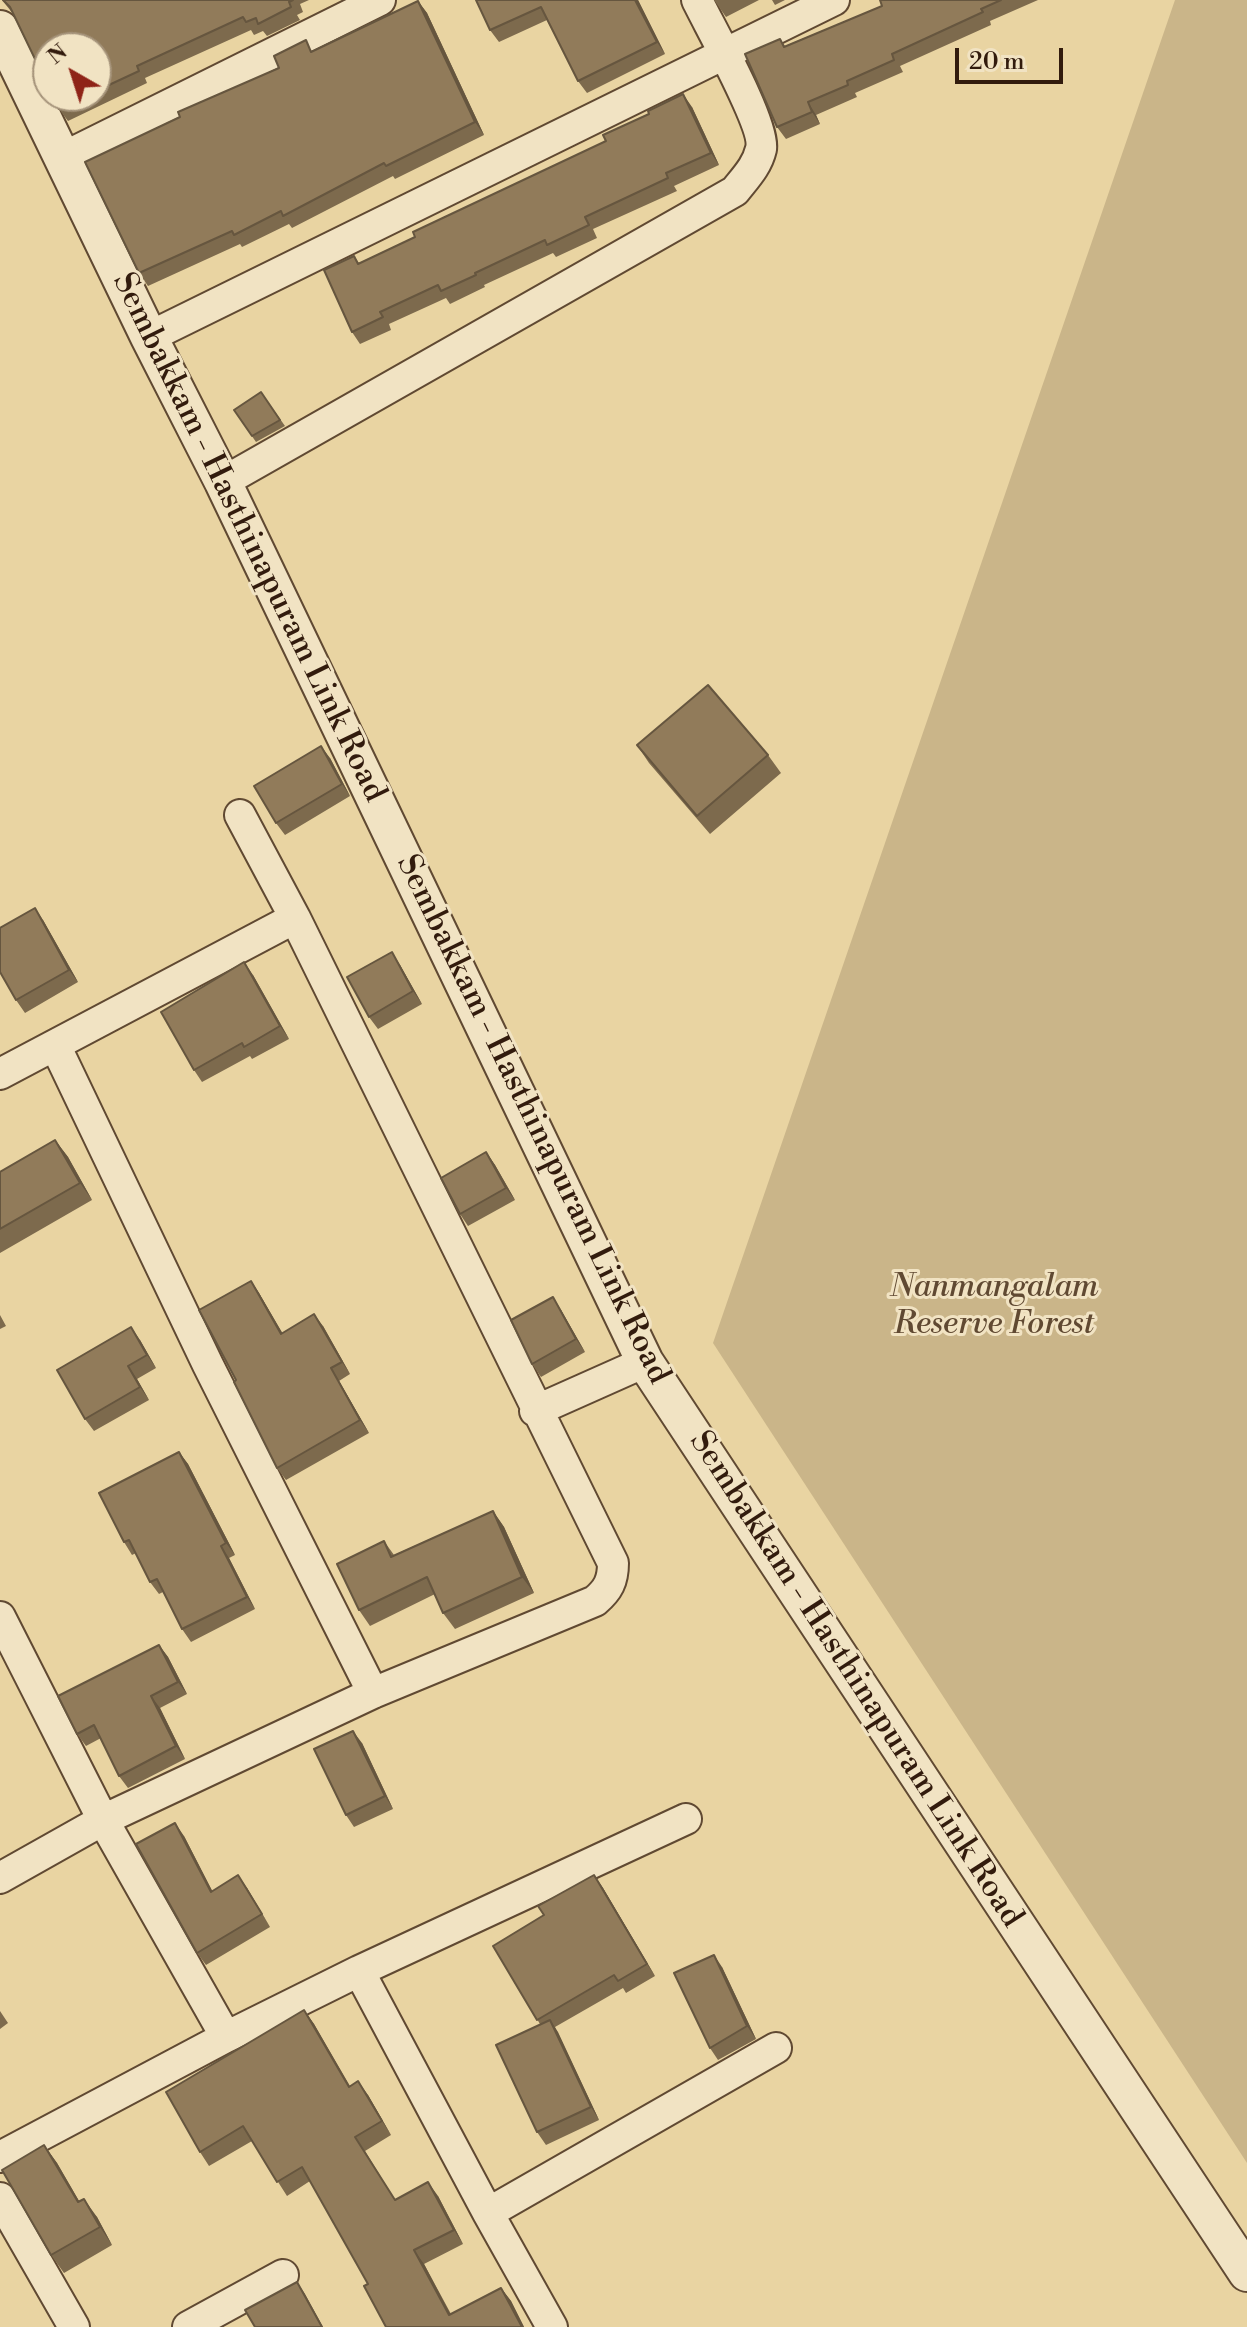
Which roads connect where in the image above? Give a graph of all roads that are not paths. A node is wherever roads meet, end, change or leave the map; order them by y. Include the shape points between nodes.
1 (380, 0) edge
2 (697, 0) edge
3 (834, 0) edge
4 (0, 29) edge
5 (723, 55) junction
6 (62, 158) junction
7 (149, 337) junction
8 (223, 482) junction
9 (240, 815) dead end
10 (295, 918) junction
11 (55, 1045) junction
12 (0, 1074) edge
13 (645, 1362) junction
14 (535, 1411) junction
15 (0, 1617) edge
16 (373, 1693) junction
17 (686, 1819) dead end
18 (103, 1820) junction
19 (0, 1878) edge
20 (359, 1971) junction
21 (226, 2037) junction
22 (776, 2048) dead end
23 (0, 2157) edge
24 (1, 2201) edge
25 (488, 2213) junction
26 (1247, 2273) edge
27 (283, 2275) dead end
28 (74, 2327) edge
29 (188, 2327) edge
30 (552, 2327) edge

1 - 6 street
2 - 5 street
3 - 5 street
4 - 6 street, Sembakkam - Hasthinapuram Link Road
5 - 7 street
5 - 8 street via 758,121 762,145 755,167 735,191
6 - 7 street, Sembakkam - Hasthinapuram Link Road
7 - 8 street, Sembakkam - Hasthinapuram Link Road
8 - 13 street, Sembakkam - Hasthinapuram Link Road
9 - 10 street
10 - 11 street
10 - 14 street
11 - 12 street
11 - 16 street
13 - 14 street
13 - 26 street, Sembakkam - Hasthinapuram Link Road
14 - 16 street via 613,1563 608,1590 595,1601
15 - 18 street
16 - 18 street
17 - 20 street
18 - 19 street
18 - 21 street
20 - 21 street
20 - 25 street
21 - 23 street
22 - 25 street
24 - 28 street
25 - 30 street
27 - 29 street

